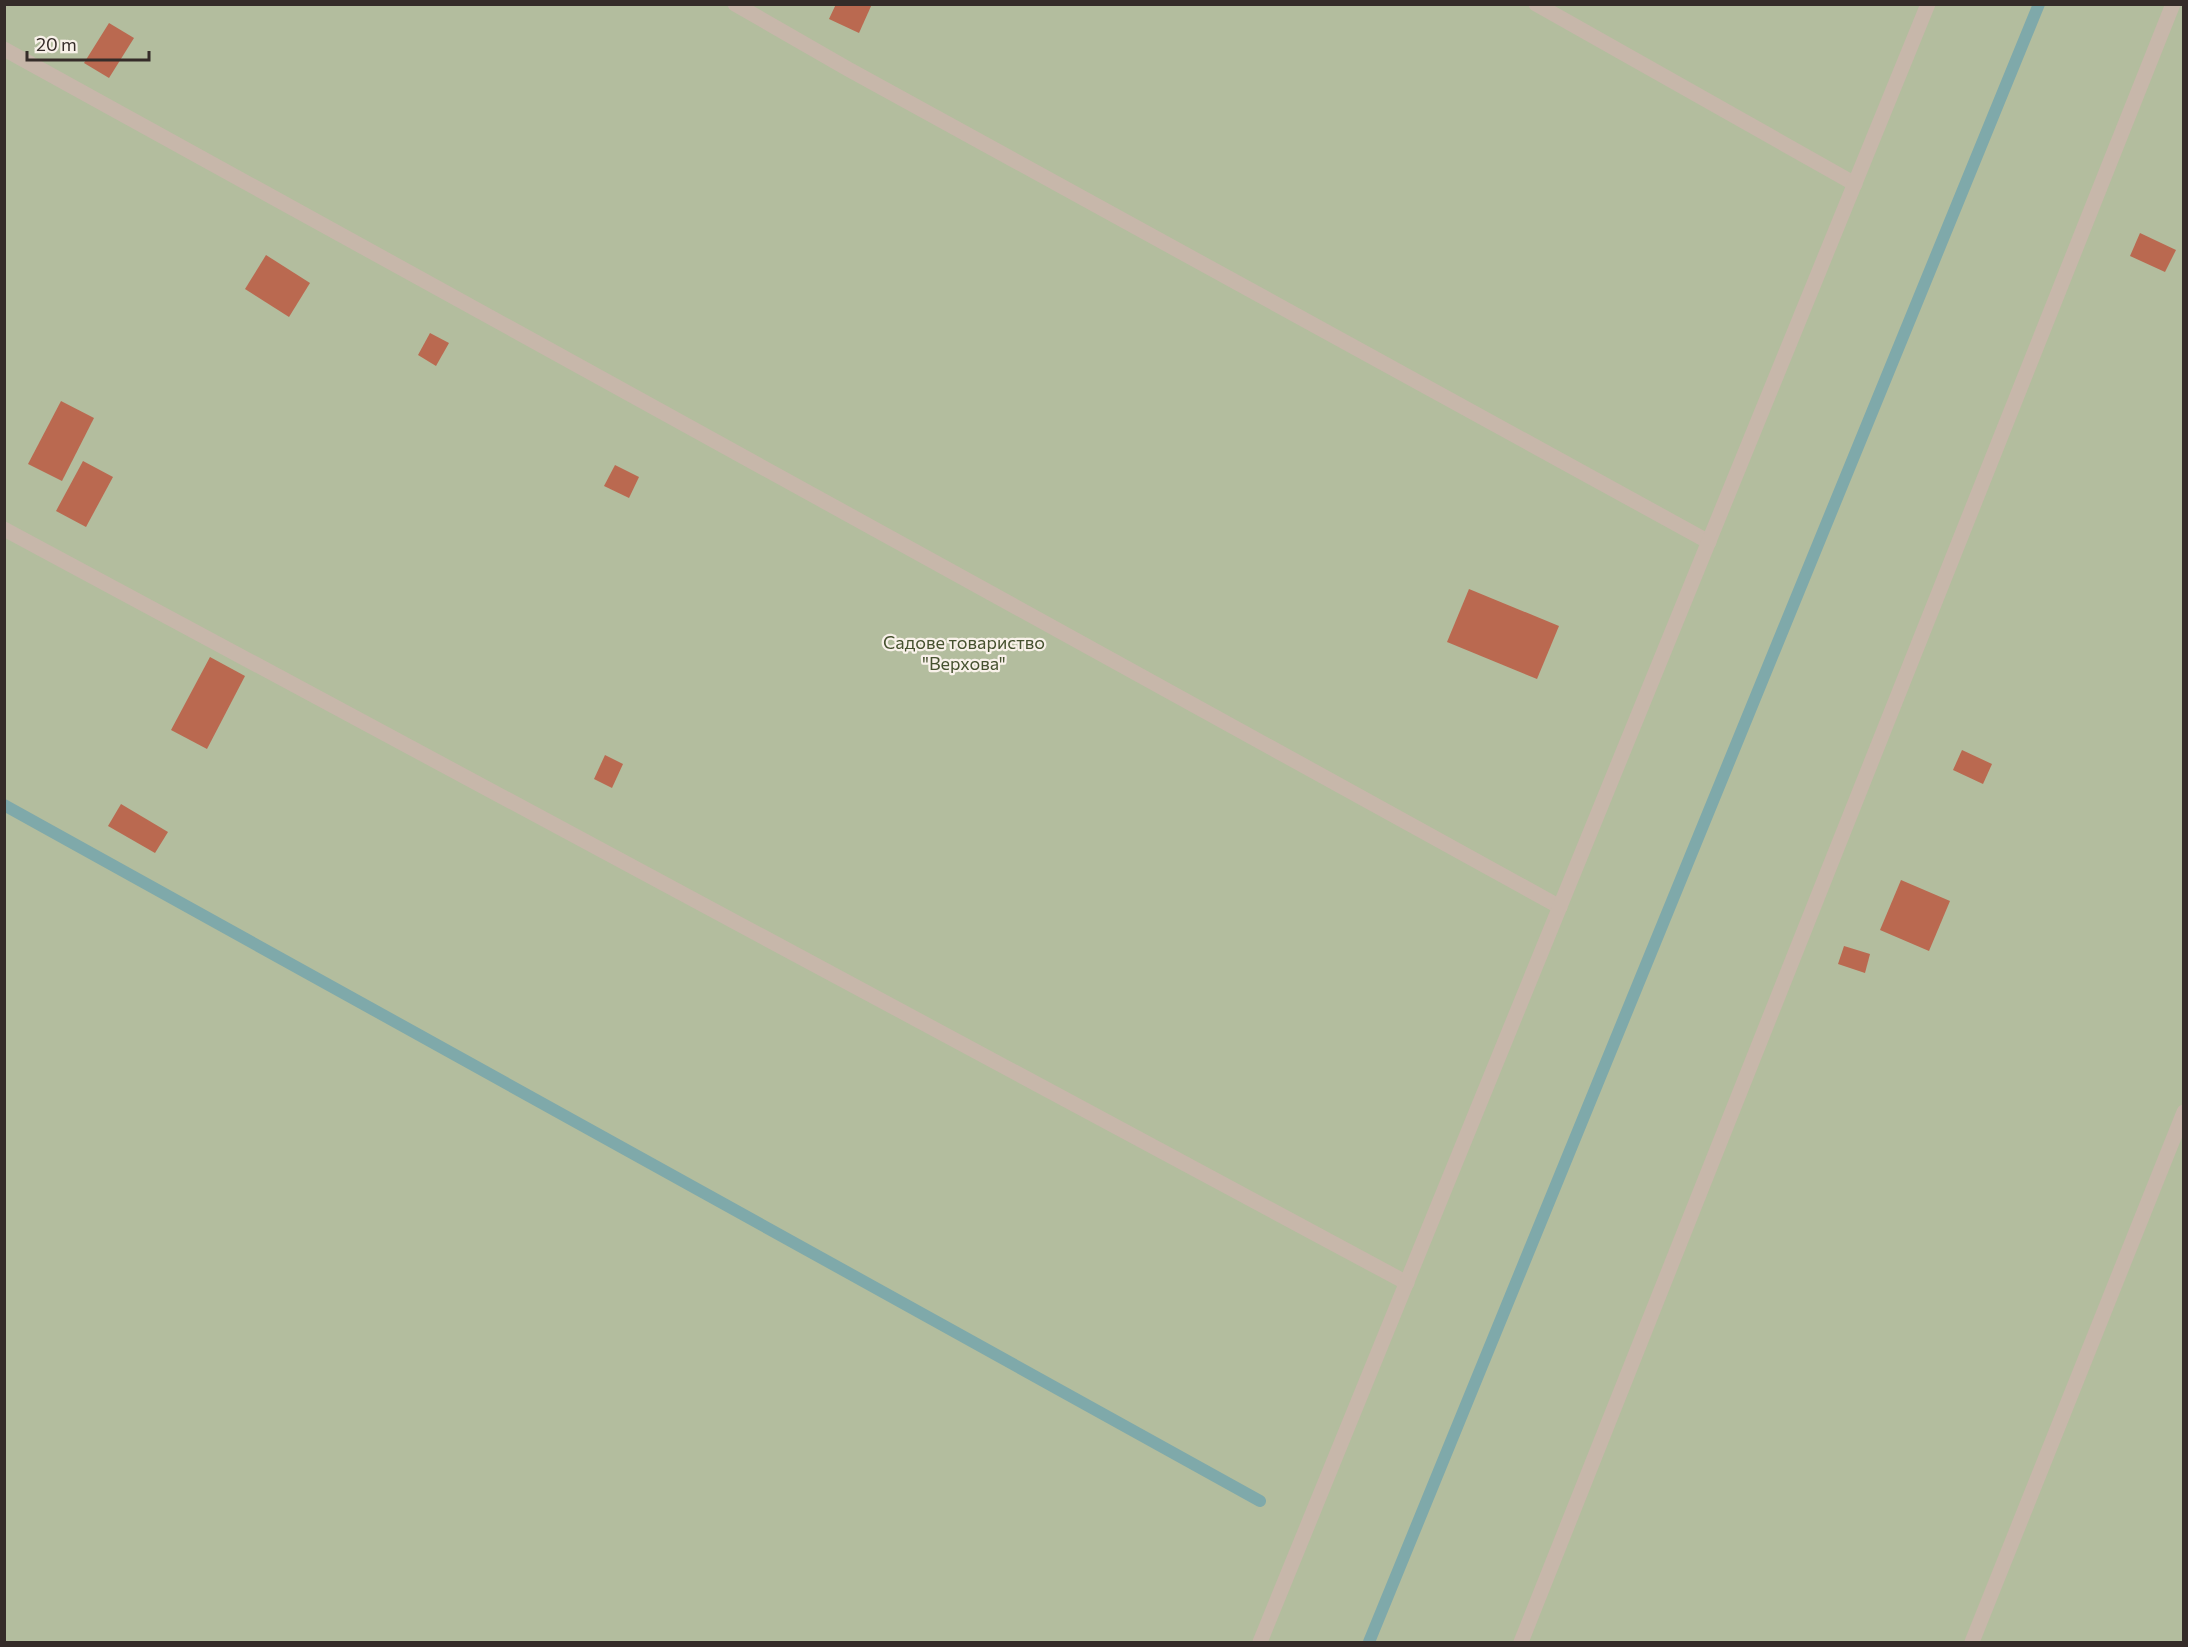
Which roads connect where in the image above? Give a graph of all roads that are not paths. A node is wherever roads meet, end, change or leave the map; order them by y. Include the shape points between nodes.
1 (735, 4) edge
2 (1536, 4) edge
3 (1928, 4) edge
4 (2173, 4) edge
5 (4, 49) edge
6 (1855, 184) junction
7 (4, 529) edge
8 (1709, 542) junction
9 (1560, 907) junction
10 (2184, 1113) edge
11 (1407, 1283) junction
12 (1260, 1642) edge
13 (1521, 1642) edge
14 (1972, 1642) edge

1 - 8 lane
2 - 6 lane
3 - 6 lane
4 - 13 lane
5 - 9 lane
6 - 8 lane
7 - 11 lane
8 - 9 lane
9 - 11 lane
10 - 14 lane
11 - 12 lane

